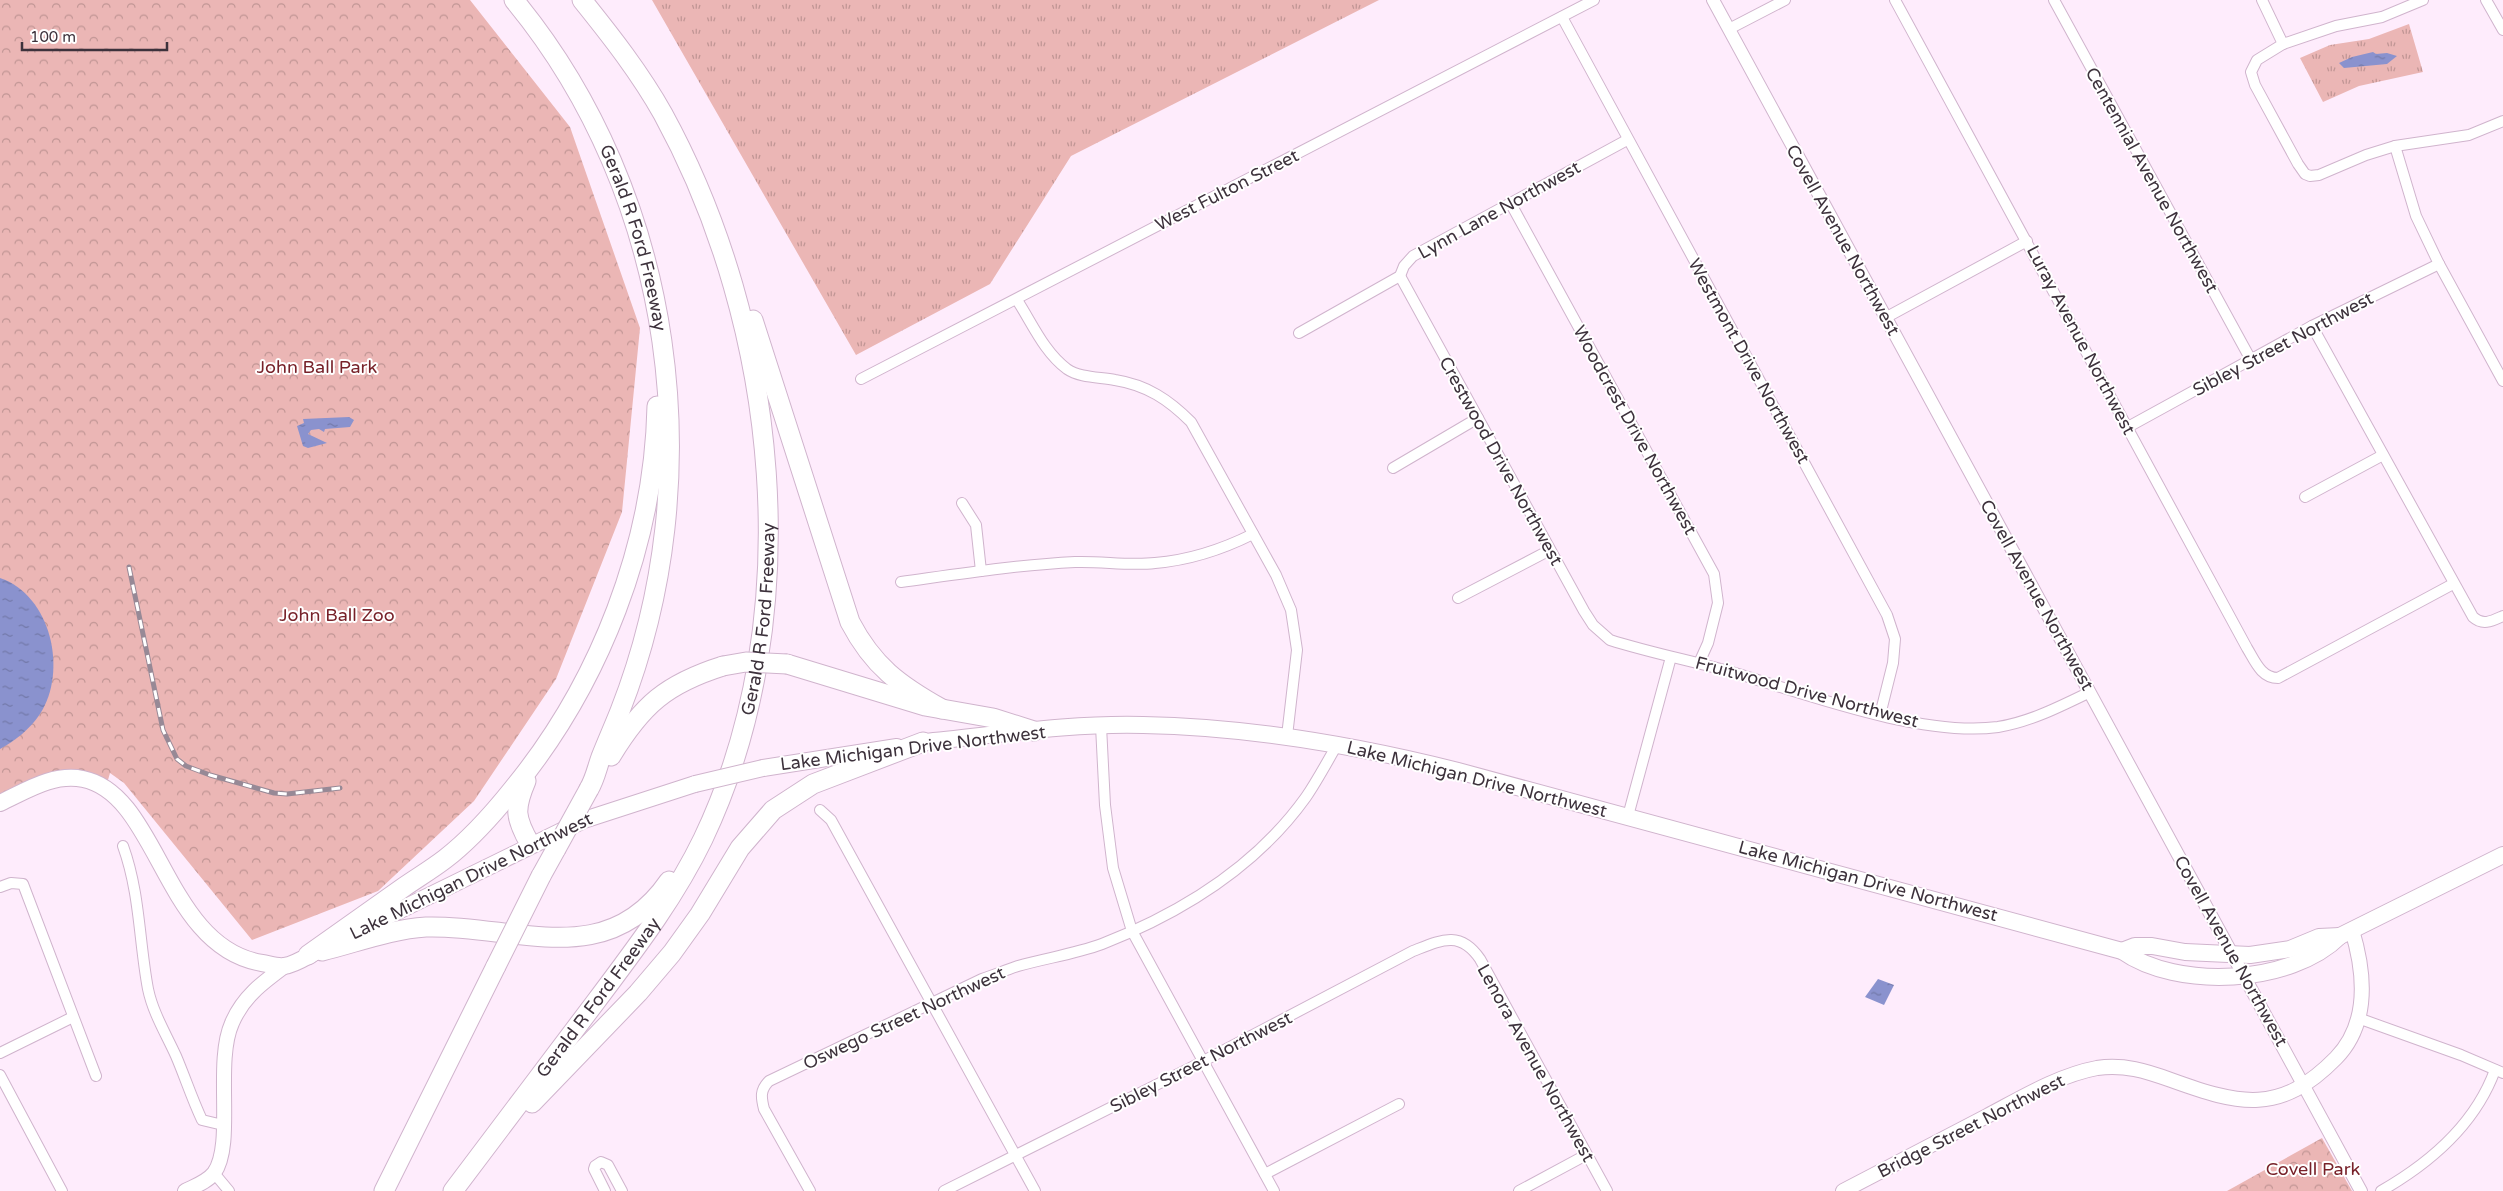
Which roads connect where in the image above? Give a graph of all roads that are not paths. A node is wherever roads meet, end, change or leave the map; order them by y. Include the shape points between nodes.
1 (514, 0) edge
2 (582, 0) edge
3 (1594, 0) edge
4 (1713, 0) edge
5 (1785, 0) edge
6 (1895, 0) edge
7 (2054, 0) edge
8 (2262, 0) edge
9 (2423, 0) edge
10 (2486, 0) edge
11 (1562, 17) junction
12 (1729, 29) junction
13 (2503, 30) edge
14 (2282, 44) junction
15 (2503, 121) edge
16 (1627, 140) junction
17 (2395, 146) junction
18 (1511, 204) junction
19 (706, 206) junction
20 (2027, 241) junction
21 (2439, 264) junction
22 (1400, 276) junction
23 (1018, 300) junction
24 (1885, 318) junction
25 (2312, 326) junction
26 (660, 330) junction
27 (1299, 333) dead end
28 (2251, 360) junction
29 (861, 379) dead end
30 (2503, 381) edge
31 (1478, 418) junction
32 (2128, 427) junction
33 (2384, 456) junction
34 (1393, 468) dead end
35 (2305, 497) dead end
36 (962, 504) dead end
37 (1253, 534) junction
38 (1550, 550) junction
39 (981, 571) junction
40 (901, 582) dead end
41 (2453, 584) junction
42 (1458, 598) dead end
43 (2503, 616) edge
44 (1610, 640) joint
45 (1671, 657) junction
46 (1699, 663) junction
47 (2090, 692) junction
48 (942, 709) junction
49 (1880, 715) junction
50 (1101, 726) junction
51 (1034, 731) junction
52 (1287, 736) junction
53 (924, 742) junction
54 (1337, 745) junction
55 (534, 764) junction
56 (590, 786) junction
57 (0, 802) edge
58 (718, 803) junction
59 (820, 810) dead end
60 (1628, 816) junction
61 (530, 844) junction
62 (123, 846) dead end
63 (2503, 855) edge
64 (0, 887) edge
65 (1132, 931) junction
66 (2346, 933) junction
67 (1460, 941) joint
68 (2122, 950) junction
69 (308, 955) junction
70 (2233, 955) junction
71 (285, 966) junction
72 (2243, 975) junction
73 (932, 1003) junction
74 (73, 1017) junction
75 (2358, 1018) junction
76 (0, 1053) edge
77 (1203, 1062) junction
78 (2499, 1072) edge
79 (0, 1075) edge
80 (96, 1076) dead end
81 (2303, 1086) junction
82 (1398, 1104) dead end
83 (223, 1125) junction
84 (1586, 1155) junction
85 (1016, 1157) junction
86 (476, 1162) junction
87 (214, 1173) junction
88 (1265, 1174) junction
89 (62, 1191) edge
90 (185, 1191) edge
91 (230, 1191) edge
92 (384, 1191) edge
93 (453, 1191) edge
94 (605, 1191) edge
95 (622, 1191) edge
96 (810, 1191) edge
97 (944, 1191) edge
98 (1035, 1191) edge
99 (1274, 1191) edge
100 (1519, 1191) edge
101 (1606, 1191) edge
102 (1843, 1191) edge
103 (2361, 1191) edge
104 (2381, 1191) edge

1 - 26 highway, Gerald R Ford Freeway via 558,59 613,165 648,267
2 - 19 highway, Gerald R Ford Freeway via 622,50 662,112
3 - 11 street, West Fulton Street
4 - 12 street, Covell Avenue Northwest
5 - 12 street
6 - 20 street, Luray Avenue Northwest
7 - 28 street, Centennial Avenue Northwest
8 - 14 street
9 - 14 street via 2382,17 2336,26
10 - 13 street
11 - 16 street, Westmont Drive Northwest
11 - 23 street, West Fulton Street
12 - 24 street, Covell Avenue Northwest
14 - 17 street via 2257,60 2251,72 2304,174 2319,175
15 - 17 street via 2469,135
16 - 18 street, Lynn Lane Northwest
16 - 49 street, Westmont Drive Northwest via 1887,615 1894,639 1894,663
17 - 21 street via 2416,216
18 - 22 street, Lynn Lane Northwest via 1413,256
18 - 46 street, Woodcrest Drive Northwest via 1714,574 1718,603 1708,643
19 - 48 highway via 726,237 850,622 880,667 899,684
19 - 58 highway, Gerald R Ford Freeway via 729,272 747,343 764,437 767,490 767,575 754,682 735,760
20 - 24 street
20 - 32 street, Luray Avenue Northwest
21 - 25 street, Sibley Street Northwest
21 - 30 street
22 - 27 street, Lynn Lane Northwest
22 - 31 street, Crestwood Drive Northwest
23 - 29 street, West Fulton Street
23 - 37 street via 1054,358 1069,370 1147,388 1171,402 1191,422
24 - 47 street, Covell Avenue Northwest
25 - 28 street, Sibley Street Northwest
25 - 33 street
26 - 55 highway via 653,465 645,514 628,575 598,653 572,704
26 - 56 highway, Gerald R Ford Freeway via 669,406 670,460 662,550 640,653
28 - 32 street, Sibley Street Northwest
31 - 34 street
31 - 38 street, Crestwood Drive Northwest
32 - 41 street, Luray Avenue Northwest via 2247,648 2262,672 2270,678 2278,678 2303,666
33 - 35 street
33 - 41 street
36 - 39 street via 976,525
37 - 39 street via 1221,550 1154,564 1077,562
37 - 52 street via 1276,575 1291,610 1295,630 1297,650
38 - 42 street
38 - 44 street, Crestwood Drive Northwest via 1593,625
39 - 40 street
41 - 43 street via 2478,622
44 - 45 street, Fruitwood Drive Northwest
45 - 46 street, Fruitwood Drive Northwest
45 - 60 street
46 - 49 street, Fruitwood Drive Northwest
47 - 49 street, Fruitwood Drive Northwest via 2054,709 1998,727 1934,725
47 - 70 street, Covell Avenue Northwest
48 - 51 highway via 993,718
48 - 56 highway, bridge via 787,664 746,662 723,666 682,682 658,697 639,715
50 - 51 main road, Lake Michigan Drive Northwest
50 - 52 main road, Lake Michigan Drive Northwest via 1202,727
50 - 65 street via 1105,805 1113,868
51 - 53 main road, Lake Michigan Drive Northwest
52 - 54 main road, Lake Michigan Drive Northwest
53 - 61 main road, Lake Michigan Drive Northwest, bridge via 763,768 695,784 584,820
53 - 86 highway via 813,784 773,810 740,848 672,953 638,993
54 - 60 main road, Lake Michigan Drive Northwest via 1412,759
54 - 65 street, Oswego Street Northwest via 1306,797 1232,873 1205,893
55 - 61 highway via 517,807 521,829
55 - 69 highway via 495,812 445,859
56 - 92 highway, Gerald R Ford Freeway, bridge via 541,876
57 - 71 main road via 46,781 58,779 82,778 106,787 131,815 193,918 211,939 232,954
58 - 69 highway via 662,890 646,908 606,930 574,938 548,939 424,927
58 - 86 highway, Gerald R Ford Freeway via 683,877 651,928
59 - 73 street via 831,820
60 - 68 main road, Lake Michigan Drive Northwest
61 - 69 main road, Lake Michigan Drive Northwest
62 - 83 street via 139,907 148,990 156,1015 202,1120
63 - 66 main road, Lake Michigan Drive Northwest
64 - 74 street via 11,883 23,884
65 - 73 street, Oswego Street Northwest via 1101,944 1018,966
65 - 77 street
66 - 70 main road, Lake Michigan Drive Northwest via 2319,937 2281,951
66 - 72 main road, Lake Michigan Drive Northwest via 2309,959
66 - 75 main road, Bridge Street Northwest via 2362,965 2363,992
67 - 77 street, Sibley Street Northwest via 1441,940 1413,951
67 - 84 street, Lenora Avenue Northwest via 1473,949 1480,959
68 - 70 main road, Lake Michigan Drive Northwest via 2152,946
68 - 72 main road, Lake Michigan Drive Northwest via 2144,964 2168,971 2226,978
69 - 71 main road, Lake Michigan Drive Northwest
70 - 72 street, Covell Avenue Northwest
71 - 83 main road, Lake Michigan Drive Northwest via 247,996 231,1025 223,1072
72 - 81 street, Covell Avenue Northwest
73 - 85 street
73 - 96 street, Oswego Street Northwest via 764,1087 761,1097 769,1120
74 - 76 street
74 - 80 street
75 - 78 street
75 - 81 main road, Bridge Street Northwest via 2342,1052
77 - 85 street, Sibley Street Northwest
77 - 88 street
78 - 104 street via 2454,1135 2428,1161
79 - 89 street
81 - 102 main road, Bridge Street Northwest via 2276,1098 2240,1100 2195,1089 2141,1069 2097,1068 2063,1079 2013,1102
81 - 103 street, Covell Avenue Northwest
82 - 88 street
83 - 87 main road, Lake Michigan Drive Northwest via 222,1155
84 - 100 street
84 - 101 street, Lenora Avenue Northwest
85 - 97 street, Sibley Street Northwest
85 - 98 street
86 - 93 highway, Gerald R Ford Freeway
87 - 90 main road
87 - 91 street
88 - 99 street
94 - 95 street via 595,1173 598,1163 605,1162

